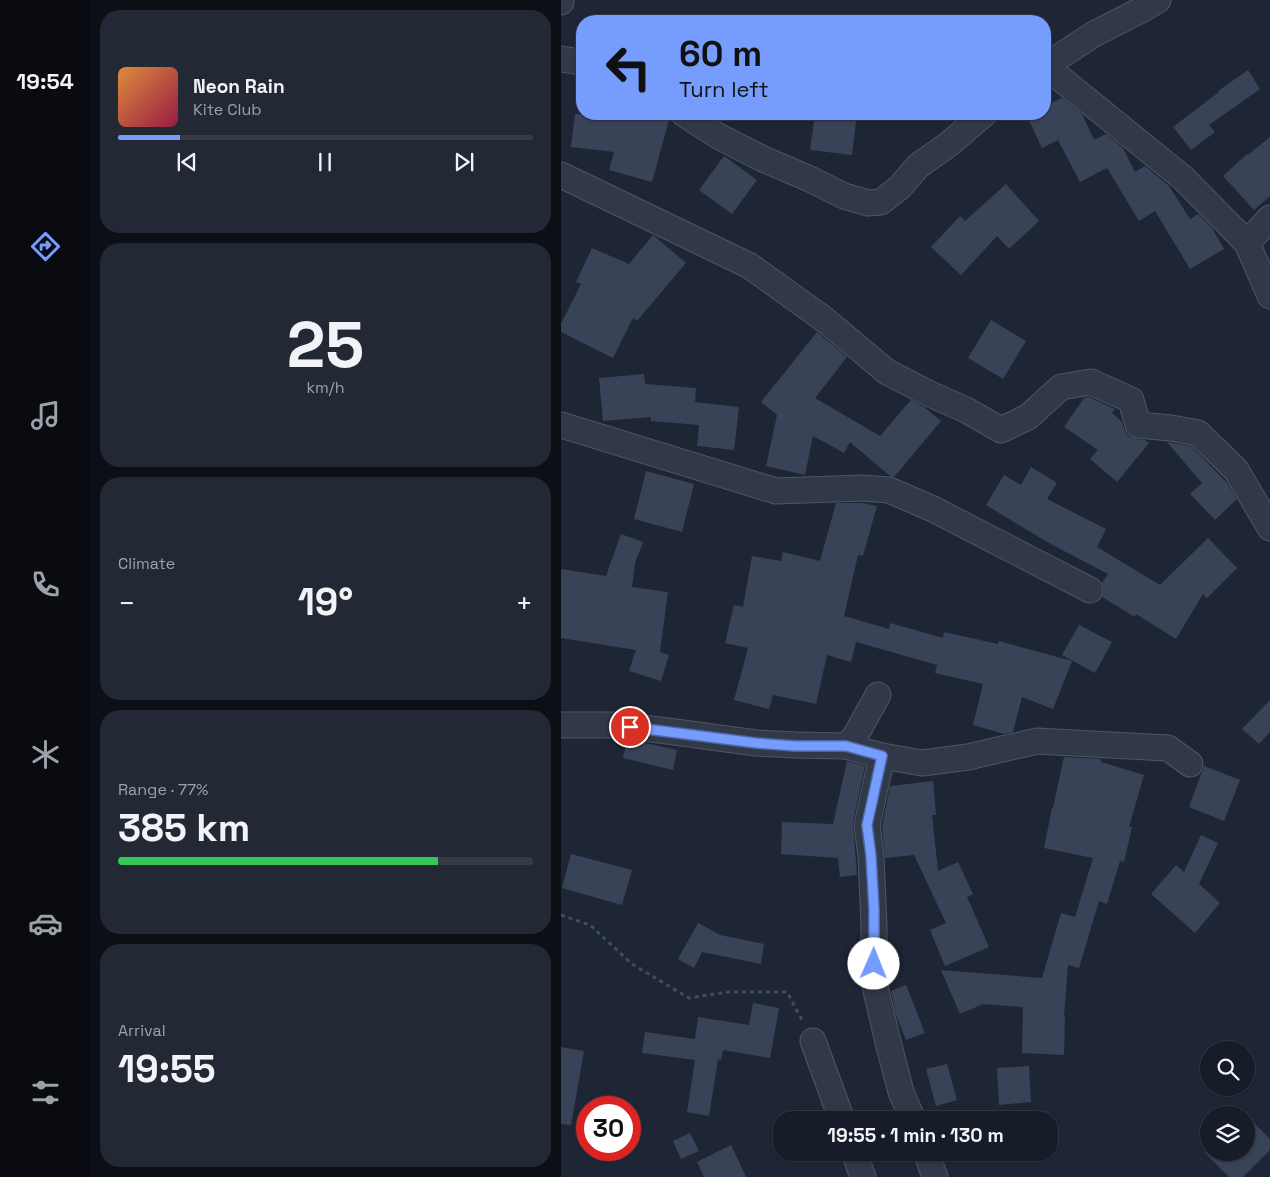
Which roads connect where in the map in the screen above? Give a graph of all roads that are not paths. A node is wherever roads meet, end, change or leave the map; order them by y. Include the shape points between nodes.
1 (1158, 0) edge
2 (561, 59) edge
3 (576, 61) edge
4 (1051, 62) edge
5 (1051, 71) edge
6 (693, 120) edge
7 (977, 120) edge
8 (561, 175) edge
9 (1270, 218) edge
10 (1247, 243) junction
11 (1270, 296) edge
12 (561, 425) edge
13 (1270, 528) edge
14 (1090, 590) dead end
15 (877, 696) dead end
16 (561, 725) edge
17 (846, 746) junction
18 (882, 756) junction
19 (1190, 764) dead end
20 (813, 1041) road end
21 (839, 1111) edge
22 (909, 1111) edge
23 (857, 1161) edge
24 (929, 1161) edge
25 (863, 1177) edge
26 (935, 1177) edge

1 - 4 street via 1094,34
2 - 3 street
5 - 10 street via 1183,178
6 - 7 street via 763,159 844,196 868,203 881,202 919,166
8 - 13 street via 750,266 825,320 887,372 1001,430 1028,417 1061,387 1091,382 1131,400 1138,424 1198,433 1236,470
9 - 10 street
10 - 11 street
12 - 14 street via 776,491 889,490 933,509
15 - 17 street via 854,738
16 - 17 street via 615,725 756,743
17 - 18 street
18 - 19 street via 922,763 968,757 1037,741 1168,748
18 - 22 street via 867,825 874,916 874,982 901,1092
20 - 21 street
23 - 25 street
24 - 26 street

